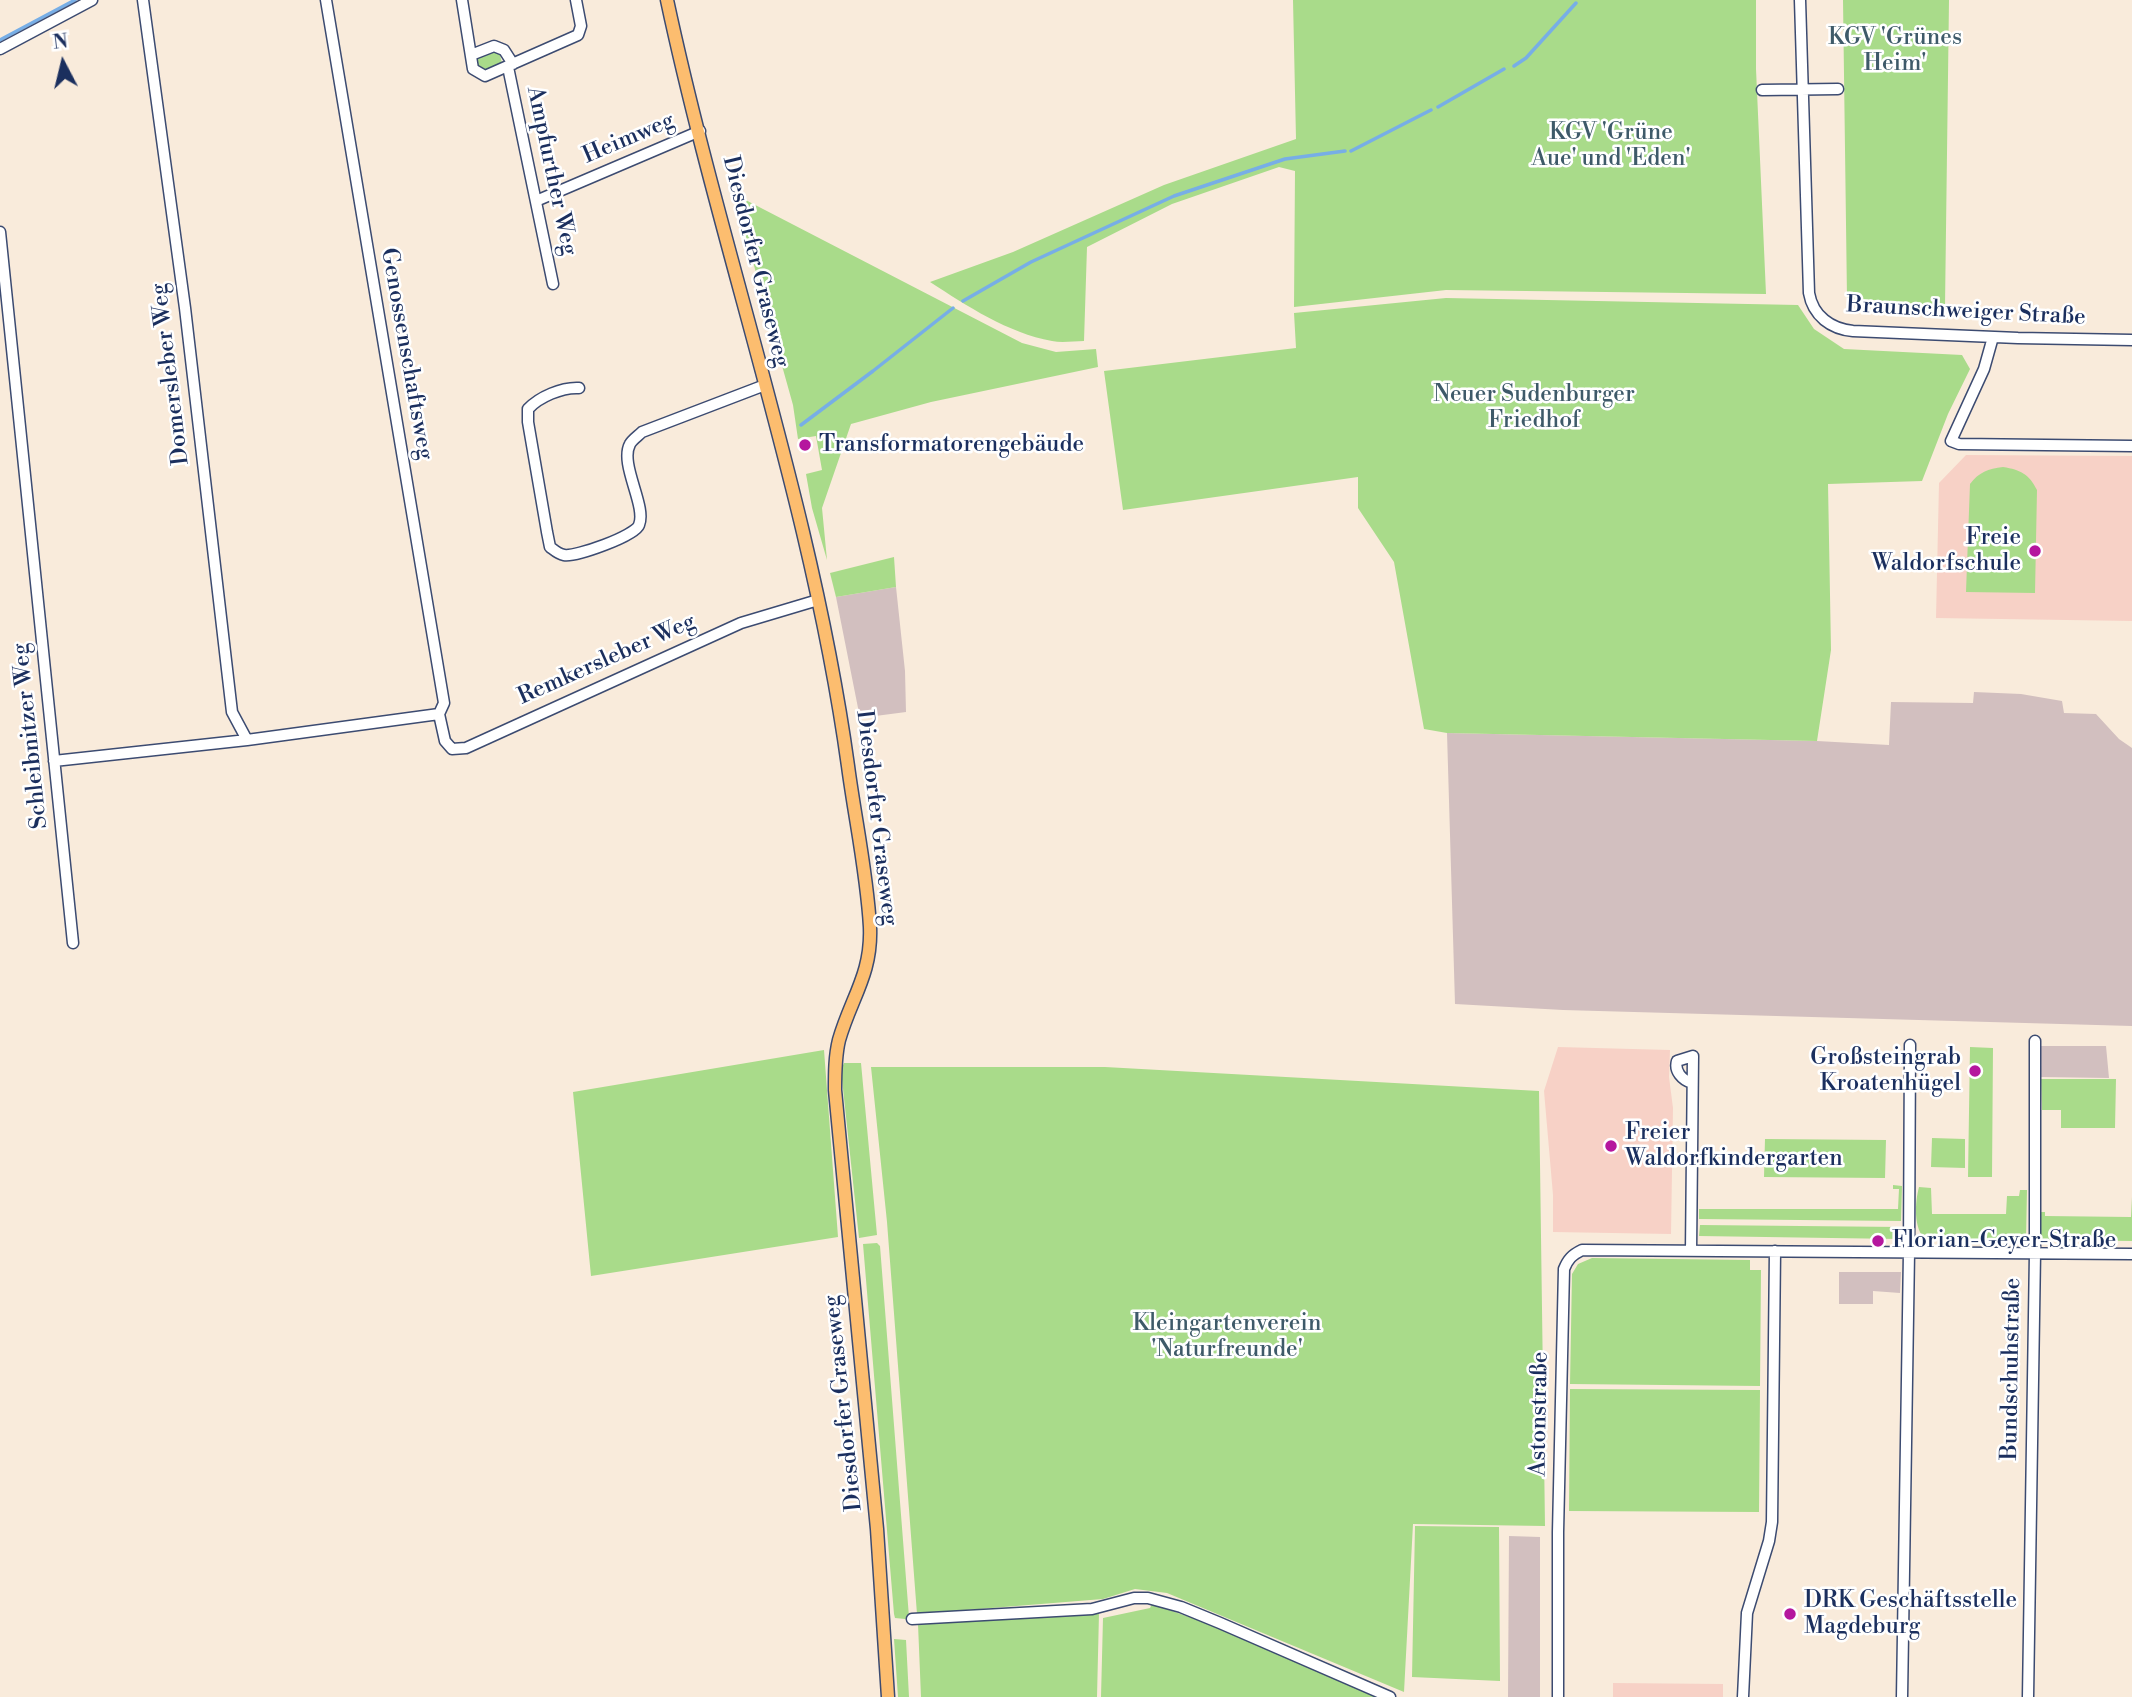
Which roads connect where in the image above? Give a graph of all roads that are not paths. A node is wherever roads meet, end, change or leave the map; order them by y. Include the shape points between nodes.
1 (92, 0) edge
2 (143, 0) edge
3 (326, 0) edge
4 (461, 0) edge
5 (576, 0) edge
6 (667, 0) edge
7 (1800, 0) edge
8 (0, 50) edge
9 (471, 55) junction
10 (510, 65) junction
11 (1838, 89) dead end
12 (1762, 90) dead end
13 (1802, 90) junction
14 (700, 131) junction
15 (536, 201) junction
16 (0, 232) edge
17 (553, 284) dead end
18 (1993, 337) junction
19 (2132, 340) edge
20 (765, 385) junction
21 (579, 388) dead end
22 (2132, 446) edge
23 (818, 600) junction
24 (439, 714) junction
25 (247, 740) junction
26 (54, 761) junction
27 (73, 943) dead end
28 (2035, 1041) dead end
29 (1910, 1045) dead end
30 (1692, 1083) dead end
31 (1691, 1251) junction
32 (1775, 1251) junction
33 (1909, 1252) junction
34 (2035, 1253) junction
35 (2132, 1254) edge
36 (912, 1619) dead end
37 (888, 1697) edge
38 (1390, 1697) edge
39 (1558, 1697) edge
40 (1743, 1697) edge
41 (1902, 1697) edge
42 (2028, 1697) edge

1 - 8 street
2 - 25 street, Domersleber Weg via 232,712
3 - 24 street, Genossenschaftsweg via 444,703
4 - 9 street
5 - 10 street via 581,26 578,35
6 - 14 main road, Diesdorfer Graseweg
7 - 13 street
9 - 10 street via 494,46 504,50
9 - 10 street via 473,69 485,76
10 - 15 street, Ampfurther Weg
11 - 13 street
12 - 13 street
13 - 18 street, Braunschweiger Straße via 1811,300 1824,320 1843,330
14 - 15 street, Heimweg
14 - 20 main road, Diesdorfer Graseweg
15 - 17 street, Ampfurther Weg
16 - 26 street, Schleibnitzer Weg
18 - 19 street, Braunschweiger Straße
18 - 22 street via 1984,369 1951,441
20 - 21 street via 642,432 629,445 628,460 639,525 632,533 565,555 557,553 549,540 528,409 536,400
20 - 23 main road, Diesdorfer Graseweg
23 - 24 street, Remkersleber Weg via 741,624 466,748 452,749 445,741
23 - 37 main road, Diesdorfer Graseweg via 840,704 870,923 866,970 838,1047 835,1090 878,1542
24 - 25 street
25 - 26 street
26 - 27 street, Schleibnitzer Weg
28 - 34 street, Bundschuhstraße
29 - 33 street
30 - 31 street
31 - 32 street, Astonstraße
31 - 39 street, Astonstraße via 1583,1250 1567,1260 1564,1269
32 - 33 street, Astonstraße
32 - 40 street via 1772,1522 1747,1612
33 - 34 street, Astonstraße
33 - 41 street
34 - 35 street, Astonstraße
34 - 42 street, Bundschuhstraße
36 - 38 street via 1092,1609 1147,1598 1181,1607

